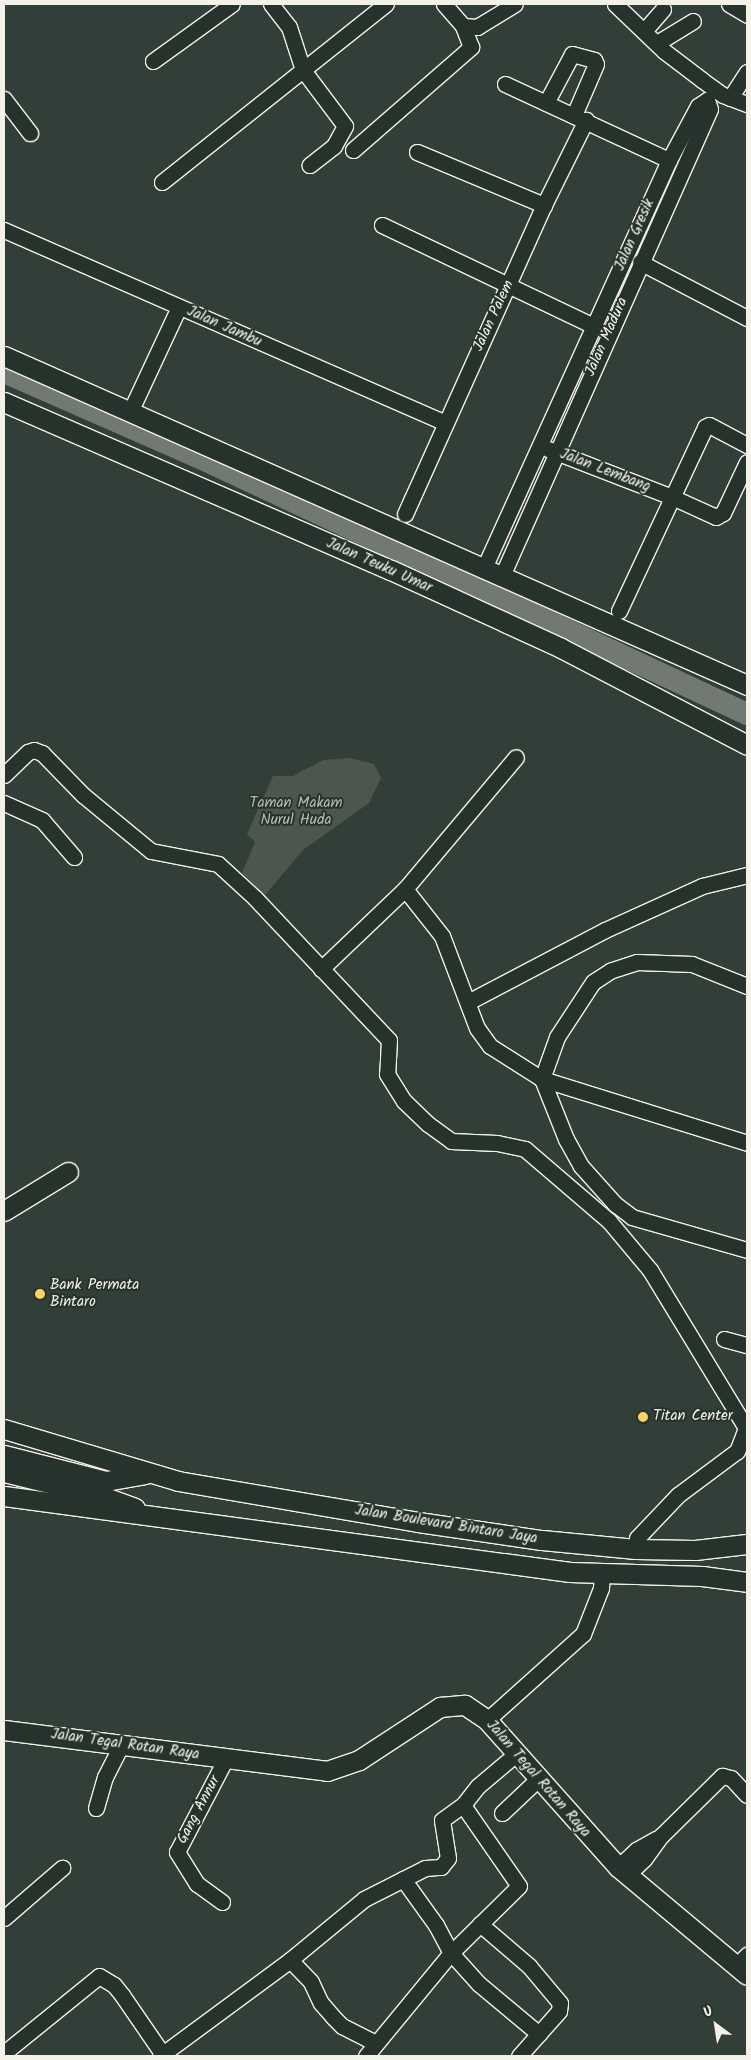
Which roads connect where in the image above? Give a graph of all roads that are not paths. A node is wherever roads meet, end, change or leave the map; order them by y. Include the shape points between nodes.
1 (232, 4) edge
2 (271, 4) edge
3 (386, 4) edge
4 (444, 4) edge
5 (515, 4) edge
6 (615, 4) edge
7 (729, 4) edge
8 (663, 9) dead end
9 (747, 15) edge
10 (693, 21) dead end
11 (463, 26) junction
12 (644, 31) junction
13 (657, 43) junction
14 (153, 61) dead end
15 (303, 70) junction
16 (747, 72) edge
17 (505, 84) dead end
18 (730, 98) junction
19 (4, 99) edge
20 (707, 100) joint
21 (546, 103) junction
22 (747, 104) edge
23 (580, 118) junction
24 (30, 133) dead end
25 (353, 150) dead end
26 (417, 152) dead end
27 (669, 160) junction
28 (310, 165) dead end
29 (162, 182) dead end
30 (544, 205) junction
31 (382, 225) dead end
32 (4, 230) edge
33 (640, 262) junction
34 (509, 286) junction
35 (179, 307) junction
36 (747, 318) edge
37 (594, 326) junction
38 (4, 356) edge
39 (4, 402) edge
40 (130, 412) junction
41 (445, 423) junction
42 (747, 445) edge
43 (539, 446) junction
44 (556, 452) junction
45 (747, 462) edge
46 (672, 497) junction
47 (405, 514) dead end
48 (484, 568) junction
49 (502, 576) junction
50 (619, 611) dead end
51 (747, 685) edge
52 (747, 745) edge
53 (516, 757) dead end
54 (4, 776) edge
55 (4, 803) edge
56 (74, 857) dead end
57 (747, 875) edge
58 (405, 889) junction
59 (321, 969) junction
60 (747, 986) edge
61 (468, 1002) junction
62 (542, 1079) junction
63 (747, 1142) edge
64 (68, 1172) dead end
65 (4, 1210) edge
66 (747, 1250) edge
67 (724, 1338) dead end
68 (747, 1345) edge
69 (8, 1429) edge
70 (4, 1455) edge
71 (4, 1472) edge
72 (147, 1474) junction
73 (56, 1477) junction
74 (4, 1496) edge
75 (162, 1519) junction
76 (747, 1544) edge
77 (636, 1549) junction
78 (694, 1550) junction
79 (747, 1556) edge
80 (602, 1575) junction
81 (702, 1576) junction
82 (747, 1576) edge
83 (747, 1582) edge
84 (487, 1720) junction
85 (4, 1730) edge
86 (122, 1743) junction
87 (516, 1754) junction
88 (225, 1760) junction
89 (537, 1780) junction
90 (747, 1795) edge
91 (463, 1805) junction
92 (96, 1808) dead end
93 (502, 1813) dead end
94 (62, 1868) dead end
95 (622, 1871) junction
96 (403, 1878) junction
97 (222, 1902) dead end
98 (4, 1918) edge
99 (480, 1924) junction
100 (451, 1953) junction
101 (290, 1960) junction
102 (744, 1966) edge
103 (539, 2034) junction
104 (375, 2043) junction
105 (6, 2047) edge
106 (527, 2054) edge
107 (162, 2055) edge
108 (366, 2056) edge

1 - 14 street
2 - 15 street via 289,27
3 - 15 street
4 - 11 street
5 - 11 street via 486,24
6 - 12 street
7 - 9 street
8 - 12 street
10 - 13 street
11 - 25 street via 472,47
12 - 13 street
13 - 18 street
15 - 28 street via 345,126 334,146
15 - 29 street
16 - 18 street
17 - 21 street
18 - 22 street
19 - 24 street
20 - 27 street, Jalan Gresik via 698,106
20 - 33 street, Jalan Madura via 710,110
21 - 23 street
21 - 23 street, Jalan Palem via 571,55 578,53 594,60 596,64
23 - 27 street
23 - 30 street, Jalan Palem
26 - 30 street
27 - 37 street, Jalan Gresik
30 - 34 street, Jalan Palem
31 - 34 street
32 - 35 street, Jalan Jambu
33 - 36 street
33 - 44 street, Jalan Madura
34 - 37 street
34 - 41 street, Jalan Palem
35 - 40 street
35 - 41 street, Jalan Jambu
37 - 43 street, Jalan Gresik
38 - 40 main road
39 - 52 main road, Jalan Teuku Umar via 544,640
40 - 48 main road
41 - 47 street, Jalan Palem
42 - 46 street via 712,426 706,426
43 - 44 street, Jalan Lembang
43 - 48 street, Jalan Gresik
44 - 46 street, Jalan Lembang
44 - 49 street, Jalan Madura
45 - 46 street, Jalan Lembang via 720,516 709,515
46 - 50 street
48 - 49 main road
49 - 51 main road
53 - 58 street
54 - 59 street via 28,752 42,753 83,795 150,851 218,864 255,898
55 - 56 street via 42,820
57 - 61 street via 702,886 623,922
58 - 59 street
58 - 61 street via 442,936
59 - 77 street via 389,1040 388,1074 404,1101 428,1124 451,1142 497,1143 525,1149 609,1221 650,1270 746,1428 737,1451 678,1495 637,1538
60 - 62 street via 692,964 637,962 610,971 593,982 561,1029
61 - 62 street via 477,1028 490,1046
62 - 63 street
62 - 66 street via 566,1139 581,1166 615,1204 632,1217
64 - 65 main road
67 - 68 street
69 - 72 main road, Jalan Boulevard Bintaro Jaya
70 - 73 main road, Jalan Boulevard Bintaro Jaya
71 - 73 main road, Jalan Boulevard Bintaro Jaya
72 - 73 main road, Jalan Boulevard Bintaro Jaya via 106,1481
72 - 77 main road, Jalan Boulevard Bintaro Jaya via 418,1522 542,1540
73 - 75 main road, Jalan Boulevard Bintaro Jaya
74 - 75 main road, Jalan Boulevard Bintaro Jaya
75 - 80 main road, Jalan Boulevard Bintaro Jaya
76 - 78 main road, Jalan Boulevard Bintaro Jaya
77 - 78 main road, Jalan Boulevard Bintaro Jaya
78 - 79 main road
80 - 81 main road, Jalan Boulevard Bintaro Jaya
80 - 84 street via 601,1588 583,1634
81 - 82 main road
81 - 83 main road, Jalan Boulevard Bintaro Jaya
84 - 87 main road, Jalan Tegal Rotan Raya
84 - 88 main road, Jalan Tegal Rotan Raya via 465,1705 440,1707 359,1760 327,1771
85 - 86 main road, Jalan Tegal Rotan Raya
86 - 88 main road, Jalan Tegal Rotan Raya
86 - 92 street via 105,1777
87 - 89 main road, Jalan Tegal Rotan Raya
87 - 91 street via 478,1786
88 - 97 street, Gang Annur via 177,1852 197,1884
89 - 93 street
89 - 95 main road, Jalan Tegal Rotan Raya
90 - 95 street via 731,1778 722,1776 661,1836 644,1859
91 - 96 street via 442,1820 448,1858 441,1867 424,1868
91 - 99 street via 519,1886
94 - 98 street
95 - 102 main road, Jalan Tegal Rotan Raya
96 - 100 street
96 - 101 street via 364,1899
99 - 100 street
99 - 103 street via 529,1966 560,2003 559,2011
100 - 103 street via 479,1984
100 - 104 street
101 - 104 street via 311,1982 321,2003 342,2026
101 - 107 street
103 - 106 street
104 - 108 street
105 - 107 street via 99,1976 118,1990

